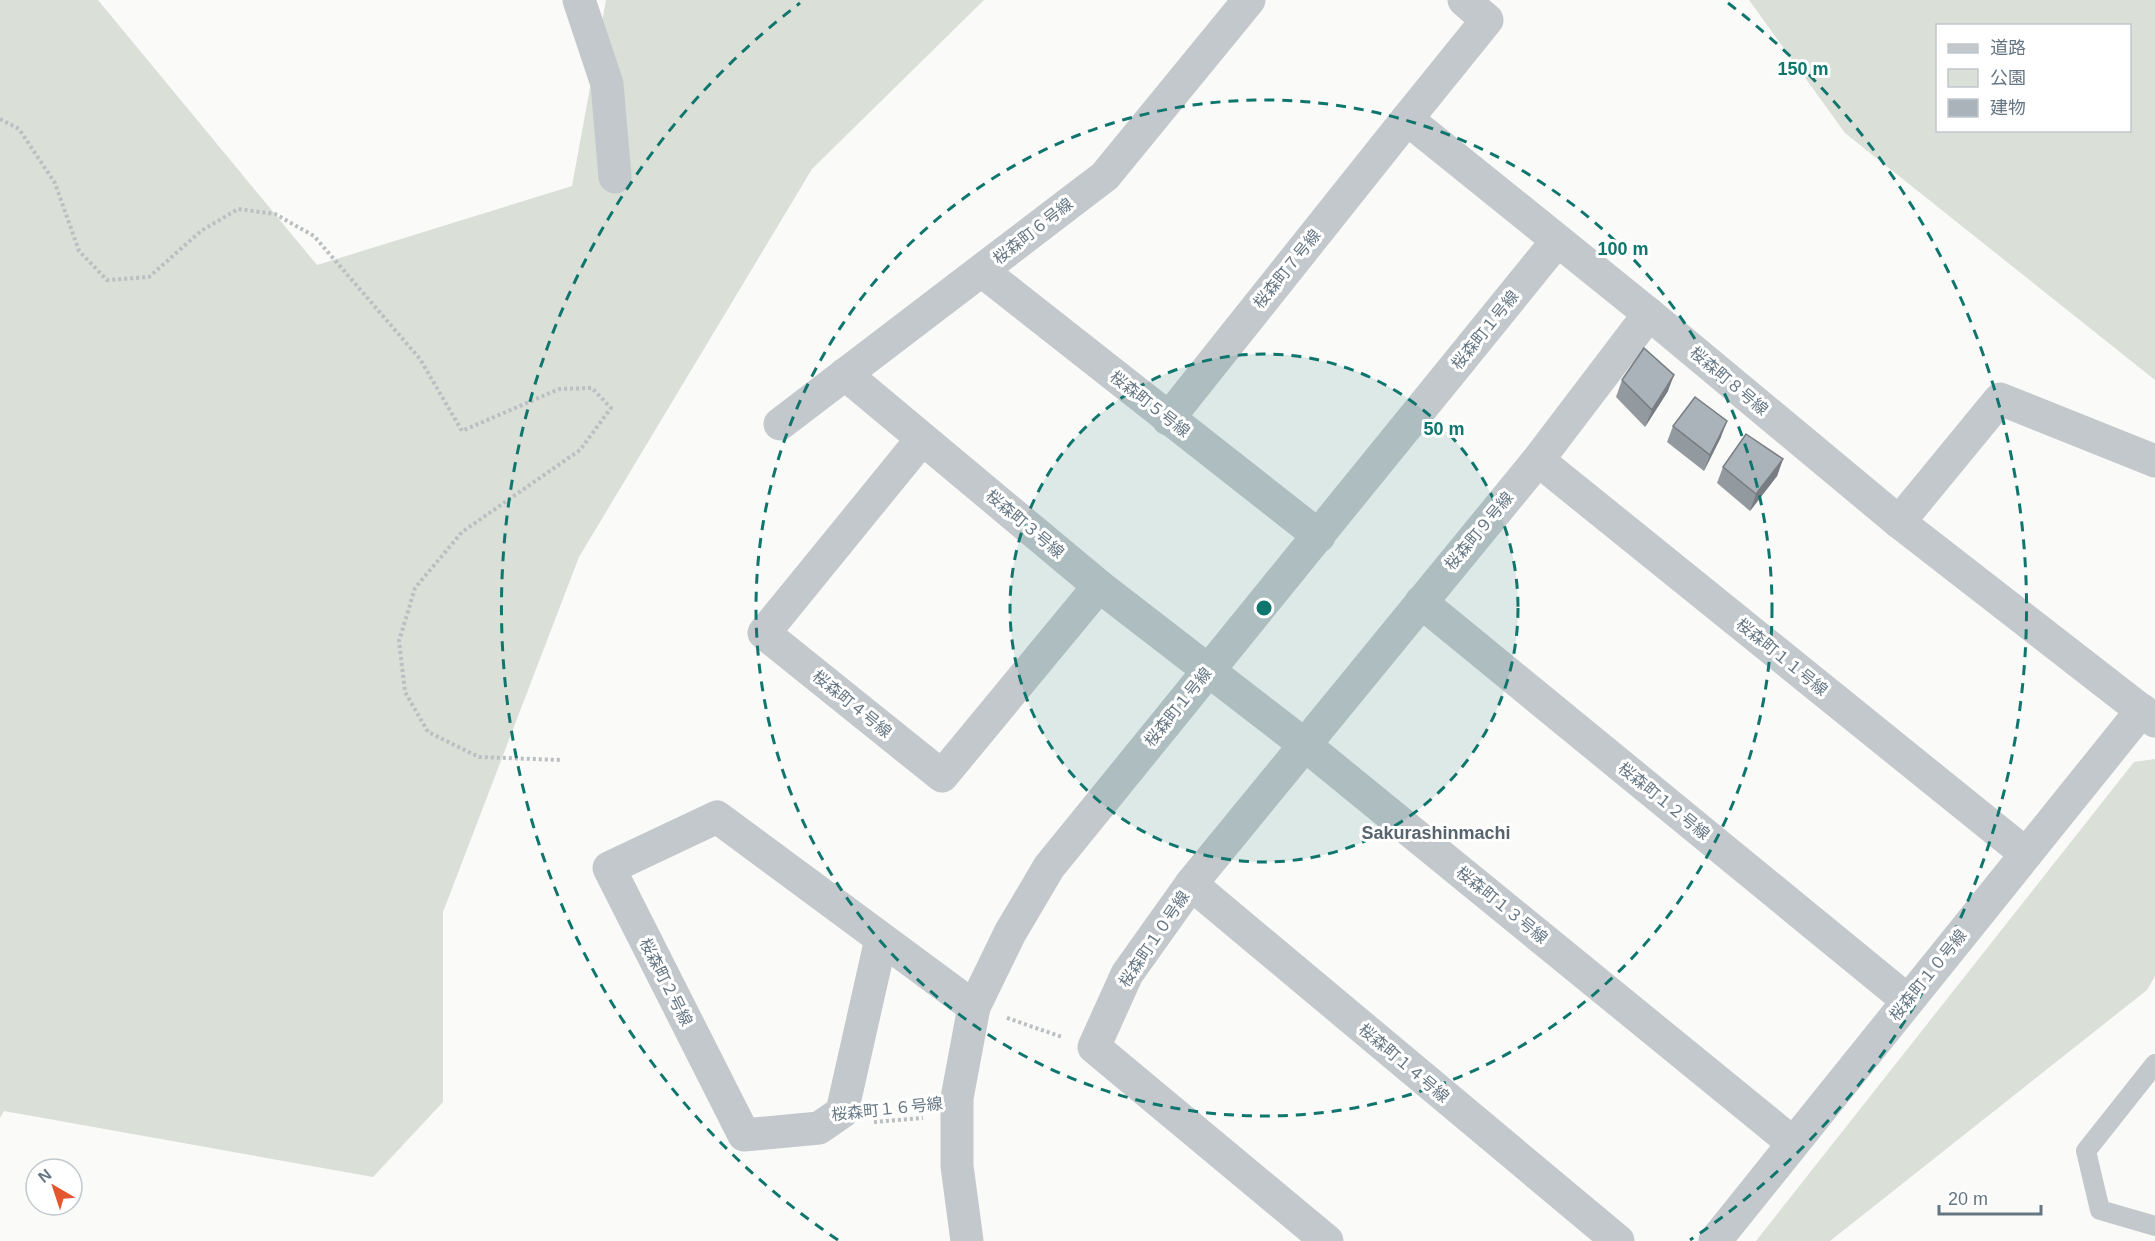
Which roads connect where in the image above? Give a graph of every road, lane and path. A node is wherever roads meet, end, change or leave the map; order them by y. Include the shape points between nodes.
1 (579, 0) edge
2 (1249, 0) edge
3 (1464, 0) edge
4 (0, 119) edge
5 (1407, 120) junction
6 (615, 177) dead end
7 (1557, 241) junction
8 (982, 271) junction
9 (1649, 314) junction
10 (845, 374) junction
11 (1168, 419) junction
12 (780, 424) dead end
13 (922, 439) junction
14 (1538, 460) junction
15 (2155, 461) edge
16 (1899, 522) junction
17 (1318, 536) junction
18 (1100, 586) junction
19 (1420, 602) junction
20 (1209, 670) junction
21 (2148, 716) edge
22 (1305, 745) junction
23 (561, 760) dead end
24 (2026, 854) junction
25 (1191, 884) junction
26 (881, 939) junction
27 (1907, 1000) junction
28 (974, 1007) junction
29 (1094, 1047) junction
30 (2155, 1064) edge
31 (957, 1114) junction
32 (819, 1128) junction
33 (1793, 1143) junction
34 (2155, 1226) edge
35 (967, 1241) edge
36 (1327, 1241) edge
37 (1618, 1241) edge
38 (1715, 1241) edge

1 - 6 street via 607,84
2 - 8 street, 桜森町６号線 via 1106,176
3 - 5 street via 1487,20
4 - 23 path via 19,129 56,183 79,251 106,280 149,277 201,231 238,209 275,214 314,236 420,358 462,431 559,389 592,388 611,408 580,450 462,532 415,588 399,642 405,692 428,732 479,757
5 - 7 street
5 - 11 street, 桜森町７号線
7 - 9 street, 桜森町８号線
7 - 17 street, 桜森町１号線
8 - 10 street, 桜森町６号線
8 - 11 street, 桜森町５号線
9 - 14 street, 桜森町９号線
9 - 16 street, 桜森町８号線
10 - 12 street, 桜森町６号線
10 - 13 street, 桜森町３号線
11 - 17 street, 桜森町５号線
13 - 18 street, 桜森町３号線
13 - 18 street, 桜森町４号線 via 764,633 942,776
14 - 19 street, 桜森町９号線
14 - 24 street, 桜森町１１号線
15 - 16 street via 2000,399
16 - 21 street, 桜森町８号線
17 - 20 street, 桜森町１号線
18 - 20 street, 桜森町３号線
19 - 22 street, 桜森町９号線
19 - 27 street, 桜森町１２号線
20 - 22 street, 桜森町１３号線
20 - 28 street, 桜森町１号線 via 1049,867 1010,933
21 - 24 street, 桜森町１０号線
22 - 25 street, 桜森町１０号線
22 - 33 street, 桜森町１３号線
24 - 27 street, 桜森町１０号線
25 - 29 street, 桜森町１０号線 via 1127,974
25 - 37 street, 桜森町１４号線
26 - 28 street, 桜森町２号線
26 - 32 street via 842,1112
26 - 32 street, 桜森町２号線 via 717,817 609,868 744,1135
27 - 33 street, 桜森町１０号線
28 - 29 path
28 - 31 street, 桜森町１号線
29 - 36 street
30 - 34 lane via 2086,1151 2100,1210
31 - 32 path, 桜森町１６号線
31 - 35 street, 桜森町１号線 via 957,1166
33 - 38 street, 桜森町１０号線

